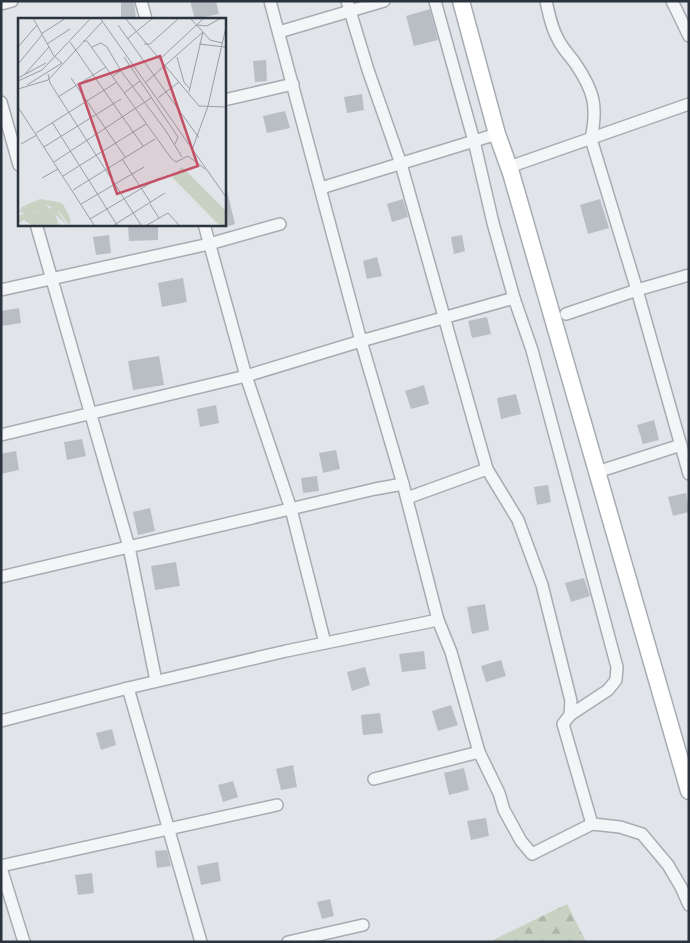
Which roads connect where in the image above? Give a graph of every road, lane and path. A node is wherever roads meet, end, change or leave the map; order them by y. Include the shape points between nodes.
1 (12, 1) edge
2 (141, 1) edge
3 (270, 1) edge
4 (384, 1) edge
5 (435, 1) edge
6 (461, 1) edge
7 (546, 1) edge
8 (672, 1) edge
9 (1, 4) edge
10 (349, 6) edge
11 (146, 18) edge
12 (685, 18) edge
13 (279, 32) junction
14 (689, 36) edge
15 (293, 84) junction
16 (225, 100) edge
17 (1, 102) edge
18 (689, 104) edge
19 (497, 134) junction
20 (591, 139) junction
21 (474, 141) junction
22 (16, 146) edge
23 (1, 150) edge
24 (18, 159) edge
25 (401, 164) junction
26 (509, 167) junction
27 (321, 188) junction
28 (280, 224) dead end
29 (36, 225) edge
30 (204, 225) edge
31 (209, 244) junction
32 (689, 275) edge
33 (51, 277) junction
34 (1, 290) edge
35 (637, 290) junction
36 (514, 298) junction
37 (566, 314) dead end
38 (445, 318) junction
39 (361, 341) junction
40 (246, 376) junction
41 (90, 414) junction
42 (1, 435) edge
43 (681, 445) junction
44 (487, 470) junction
45 (597, 472) junction
46 (689, 474) edge
47 (403, 484) junction
48 (407, 498) junction
49 (291, 509) junction
50 (129, 547) junction
51 (1, 577) edge
52 (438, 620) junction
53 (325, 643) junction
54 (156, 681) junction
55 (128, 688) junction
56 (570, 715) junction
57 (1, 721) edge
58 (480, 752) junction
59 (374, 779) dead end
60 (689, 791) edge
61 (277, 805) dead end
62 (592, 824) junction
63 (169, 828) junction
64 (1, 867) edge
65 (689, 905) edge
66 (362, 924) dead end
67 (24, 942) edge
68 (201, 942) edge
69 (288, 942) edge

1 - 9 street
2 - 11 street
3 - 13 street
4 - 10 street
5 - 21 street
6 - 19 street
7 - 20 street via 550,22 559,42 588,86 595,107
8 - 12 street
10 - 13 street
10 - 25 street
12 - 14 street
13 - 15 street
15 - 16 street
15 - 27 street
17 - 22 street
18 - 20 street
19 - 21 street
19 - 26 street
20 - 26 street
20 - 35 street
21 - 25 street
21 - 36 street
22 - 23 street
22 - 24 street
25 - 27 street
25 - 38 street
26 - 45 street
27 - 39 street
28 - 31 street
29 - 33 street
30 - 31 street
31 - 33 street
31 - 40 street
32 - 35 street
33 - 34 street
33 - 41 street
35 - 37 street
35 - 43 street
36 - 38 street
36 - 56 street via 535,360 617,667 616,680 608,690
38 - 39 street
38 - 44 street
39 - 40 street
39 - 47 street
40 - 41 street
40 - 49 street
41 - 42 street
41 - 50 street
43 - 45 street
43 - 46 street
44 - 48 street
44 - 56 street via 518,520 542,585 571,701
45 - 60 street
47 - 48 street
47 - 49 street
48 - 52 street
49 - 50 street
49 - 53 street
50 - 51 street
50 - 54 street
52 - 53 street
52 - 58 street via 451,652
53 - 54 street
54 - 55 street
55 - 57 street
55 - 63 street
56 - 62 street via 563,724
58 - 59 street
58 - 62 street via 504,810 520,841 532,854
61 - 63 street
62 - 65 street via 620,827 642,834 668,865
63 - 64 street
63 - 68 street
64 - 67 street
66 - 69 street

